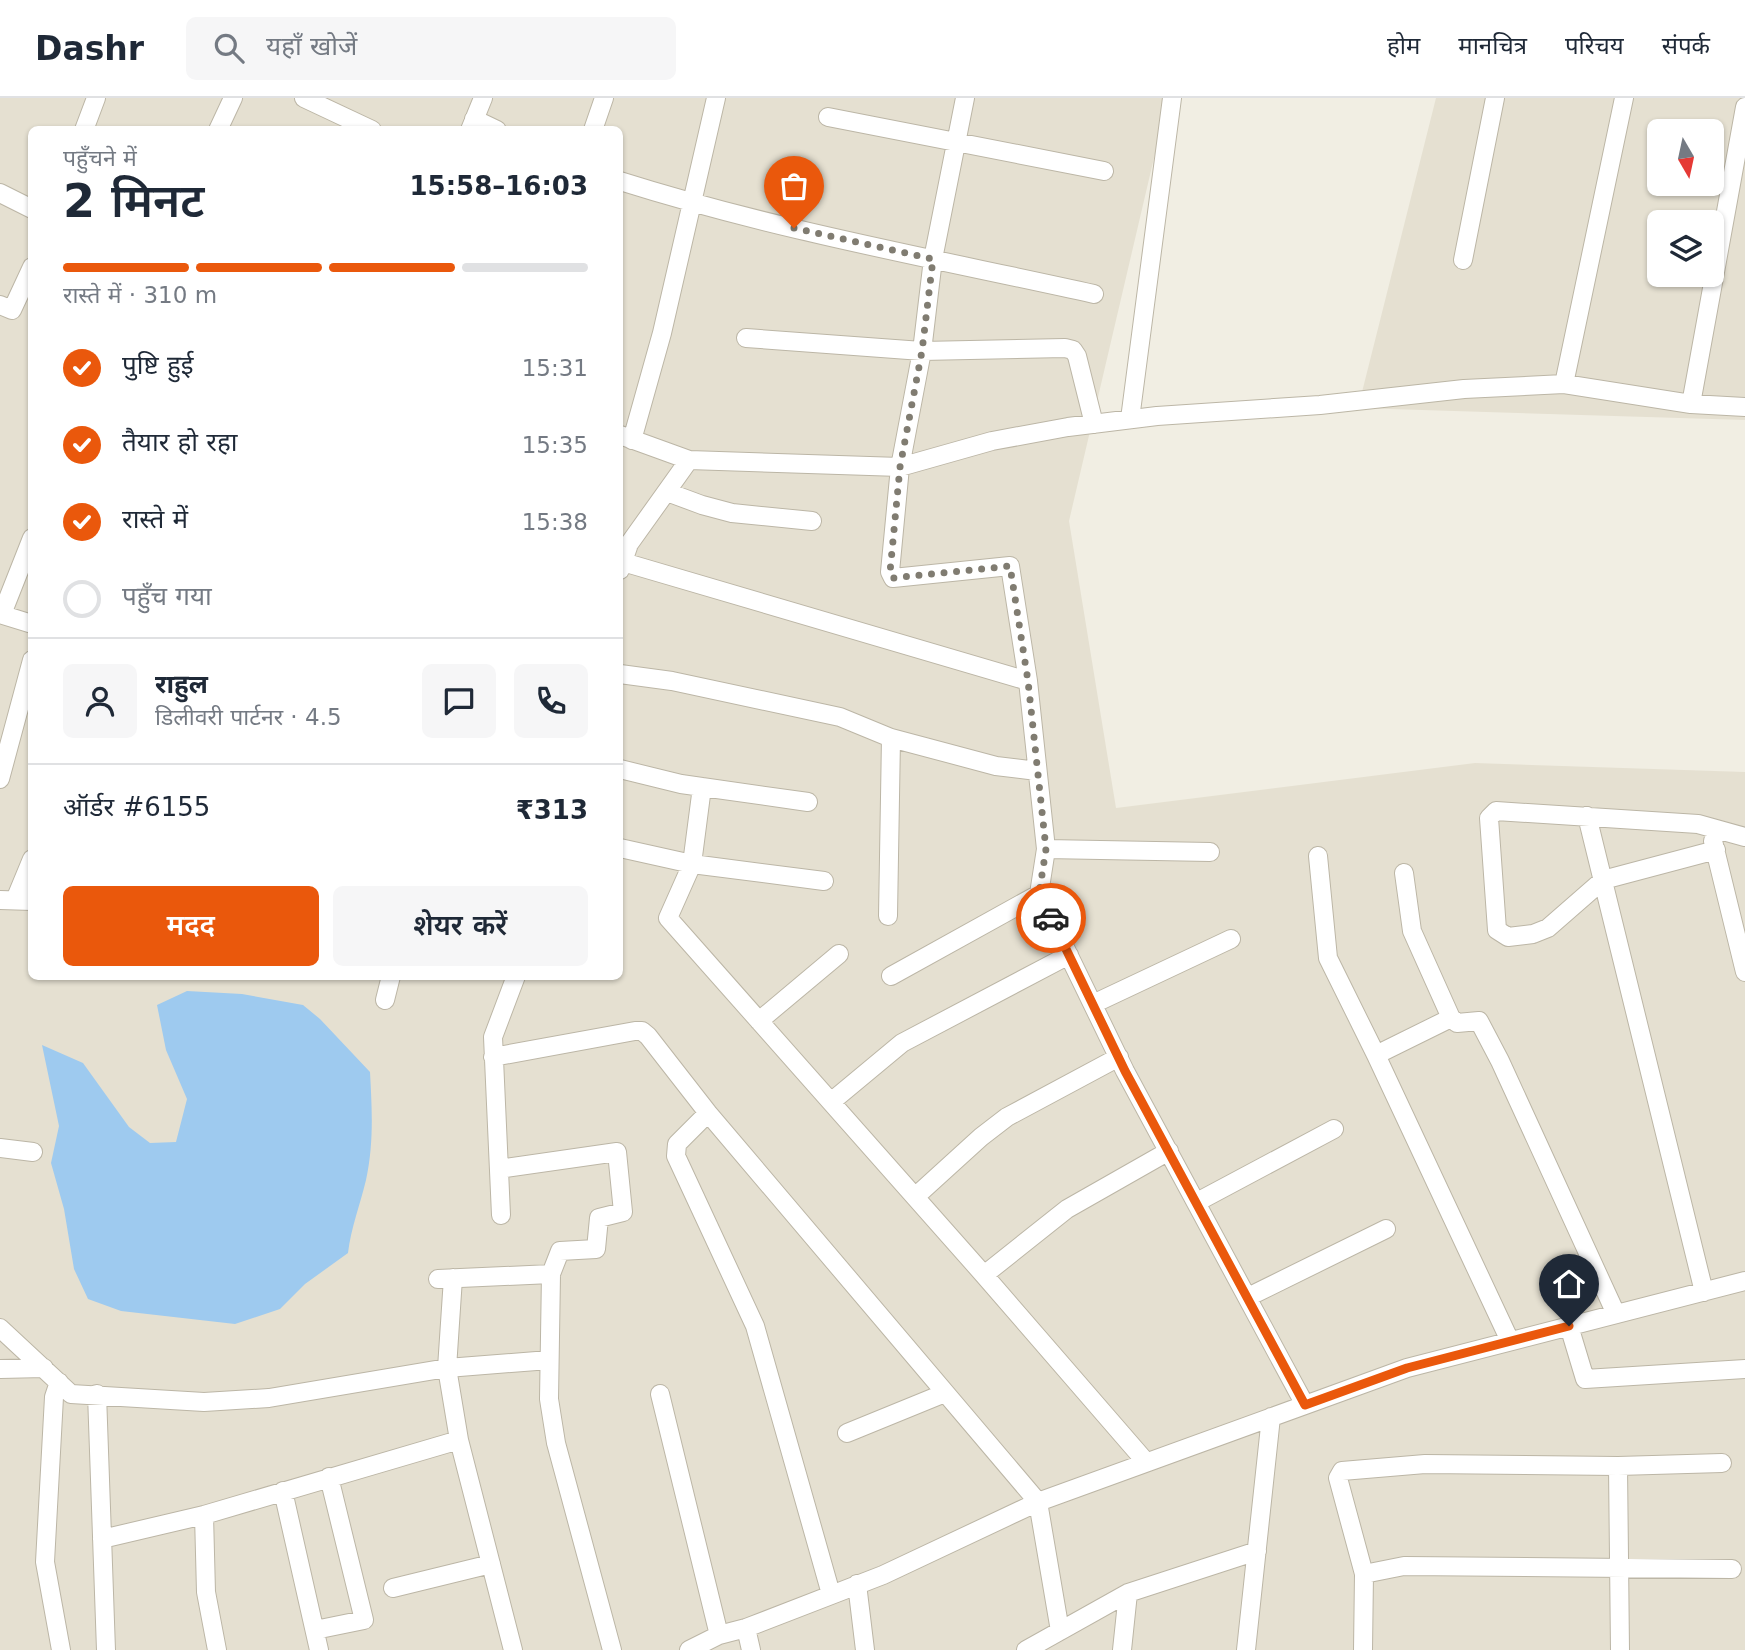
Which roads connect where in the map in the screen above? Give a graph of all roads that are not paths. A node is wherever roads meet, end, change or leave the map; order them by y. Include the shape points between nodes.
1 (233, 98) edge
2 (304, 98) edge
3 (483, 98) edge
4 (604, 98) edge
5 (716, 98) edge
6 (965, 98) edge
7 (1172, 98) edge
8 (1496, 98) edge
9 (1625, 98) edge
10 (93, 99) edge
11 (1745, 107) edge
12 (828, 117) dead end
13 (472, 124) edge
14 (85, 126) edge
15 (220, 126) edge
16 (364, 126) edge
17 (594, 126) edge
18 (956, 142) junction
19 (1104, 170) dead end
20 (623, 182) edge
21 (0, 194) edge
22 (691, 203) junction
23 (28, 207) edge
24 (933, 259) junction
25 (1463, 260) dead end
26 (28, 276) edge
27 (1094, 294) dead end
28 (0, 305) edge
29 (746, 338) dead end
30 (922, 351) junction
31 (1564, 384) junction
32 (1691, 404) junction
33 (1745, 407) edge
34 (1130, 419) junction
35 (1094, 424) junction
36 (626, 437) edge
37 (689, 460) junction
38 (900, 467) junction
39 (667, 492) junction
40 (812, 521) dead end
41 (624, 542) edge
42 (28, 548) edge
43 (623, 567) edge
44 (1, 614) edge
45 (28, 623) edge
46 (623, 674) edge
47 (28, 675) edge
48 (1028, 681) junction
49 (891, 738) junction
50 (623, 770) edge
51 (1037, 771) junction
52 (0, 779) edge
53 (702, 787) junction
54 (808, 802) dead end
55 (1587, 816) junction
56 (1710, 827) junction
57 (1745, 837) edge
58 (623, 849) edge
59 (1046, 849) junction
60 (1716, 850) junction
61 (1210, 852) dead end
62 (1318, 856) dead end
63 (692, 864) junction
64 (28, 869) edge
65 (1404, 873) dead end
66 (1603, 880) junction
67 (824, 881) dead end
68 (1039, 894) junction
69 (15, 900) edge
70 (888, 916) dead end
71 (1231, 939) dead end
72 (839, 954) dead end
73 (1069, 955) junction
74 (1745, 972) edge
75 (891, 976) dead end
76 (390, 980) edge
77 (514, 980) edge
78 (385, 1000) dead end
79 (1093, 1004) junction
80 (1451, 1018) junction
81 (759, 1021) junction
82 (1376, 1055) junction
83 (494, 1057) junction
84 (1119, 1057) junction
85 (831, 1102) junction
86 (708, 1113) junction
87 (1335, 1129) dead end
88 (0, 1148) edge
89 (1169, 1151) junction
90 (33, 1152) dead end
91 (499, 1169) junction
92 (915, 1197) junction
93 (1197, 1202) junction
94 (501, 1215) dead end
95 (1386, 1229) dead end
96 (551, 1274) junction
97 (984, 1275) junction
98 (1745, 1281) edge
99 (1704, 1292) junction
100 (1248, 1297) junction
101 (1616, 1314) junction
102 (1569, 1326) junction
103 (0, 1328) edge
104 (1510, 1341) junction
105 (549, 1360) junction
106 (44, 1368) junction
107 (447, 1368) junction
108 (0, 1369) edge
109 (1745, 1369) edge
110 (59, 1382) junction
111 (945, 1393) junction
112 (97, 1394) junction
113 (660, 1394) dead end
114 (1305, 1405) junction
115 (1271, 1417) junction
116 (846, 1433) dead end
117 (459, 1440) junction
118 (1146, 1462) junction
119 (1722, 1463) dead end
120 (1618, 1466) junction
121 (329, 1478) junction
122 (283, 1491) junction
123 (1038, 1502) junction
124 (204, 1515) junction
125 (102, 1539) junction
126 (1257, 1551) junction
127 (491, 1564) junction
128 (1619, 1569) junction
129 (1732, 1569) dead end
130 (1364, 1574) junction
131 (857, 1584) junction
132 (393, 1588) dead end
133 (1128, 1593) junction
134 (831, 1594) junction
135 (746, 1628) junction
136 (314, 1630) junction
137 (1060, 1631) junction
138 (719, 1635) junction
139 (61, 1650) edge
140 (106, 1650) edge
141 (217, 1650) edge
142 (319, 1650) edge
143 (513, 1650) edge
144 (612, 1650) edge
145 (689, 1650) edge
146 (751, 1650) edge
147 (865, 1650) edge
148 (1026, 1650) edge
149 (1122, 1650) edge
150 (1246, 1650) edge
151 (1363, 1650) edge
152 (1620, 1650) edge

1 - 15 street
2 - 16 street
3 - 13 street
4 - 17 street
5 - 22 street
6 - 18 street
7 - 34 street
8 - 25 street
9 - 31 street
10 - 14 street
11 - 32 street
12 - 18 street
18 - 19 street
18 - 24 street
20 - 22 street
21 - 23 street
22 - 24 street
22 - 36 street via 662,333
24 - 27 street
24 - 30 street
26 - 28 street via 12,310
29 - 30 street
30 - 35 street via 1073,350
30 - 38 street
31 - 32 street
31 - 34 street
32 - 33 street
34 - 35 street
35 - 38 street via 992,441
36 - 37 street
37 - 38 street
37 - 39 street
38 - 48 street via 893,578 1010,566
39 - 40 street via 732,513
39 - 41 street
42 - 44 street
43 - 48 street
44 - 45 street
46 - 49 street via 840,717
47 - 52 street
48 - 51 street
49 - 51 street via 996,766
49 - 70 street
50 - 53 street
51 - 59 street
53 - 54 street
53 - 63 street
55 - 56 street
55 - 66 street
55 - 66 street via 1501,811 1490,815 1497,930 1508,937 1542,932
56 - 57 street
56 - 60 street
58 - 63 street
59 - 61 street
59 - 68 street
60 - 66 street
60 - 74 street
62 - 82 street via 1328,958
63 - 67 street
63 - 81 street via 668,918
64 - 69 street
65 - 80 street via 1412,931
66 - 99 street
68 - 73 street
68 - 75 street
71 - 79 street
72 - 81 street
73 - 79 street
73 - 85 street via 902,1043
76 - 78 street
77 - 83 street via 493,1037
79 - 84 street
80 - 82 street
80 - 101 street via 1457,1023 1479,1021
81 - 85 street
82 - 104 street
83 - 86 street via 642,1031
83 - 91 street
84 - 89 street
84 - 92 street via 1007,1117
85 - 92 street
86 - 111 street
86 - 134 street via 677,1144 677,1162 755,1326
87 - 93 street
88 - 90 street
89 - 93 street
89 - 97 street via 1068,1209
91 - 94 street
91 - 96 street via 617,1152 623,1212 599,1218 596,1249 560,1251
92 - 97 street
93 - 100 street
95 - 100 street
96 - 105 street
96 - 107 street via 445,1278
97 - 118 street
98 - 99 street
99 - 101 street
100 - 114 street
101 - 102 street
102 - 104 street
102 - 109 street via 1585,1379
103 - 106 street
104 - 114 street via 1407,1368
105 - 107 street
105 - 144 street via 556,1443
106 - 108 street
106 - 110 street
107 - 112 street via 270,1398 204,1402
107 - 117 street
110 - 112 street via 71,1394
110 - 139 street via 54,1397 45,1562
111 - 116 street
111 - 123 street
112 - 125 street
113 - 138 street
114 - 115 street
115 - 118 street
115 - 126 street
117 - 121 street
117 - 127 street
118 - 123 street
119 - 120 street
120 - 128 street
120 - 130 street via 1425,1464 1342,1471 1338,1482
121 - 122 street
121 - 136 street via 364,1620
122 - 124 street
122 - 136 street
123 - 131 street
123 - 137 street
124 - 125 street
124 - 141 street via 206,1592
125 - 140 street
126 - 133 street
126 - 150 street
127 - 132 street
127 - 143 street
128 - 129 street
128 - 130 street via 1404,1566
128 - 152 street
130 - 151 street
131 - 134 street
131 - 147 street
133 - 137 street
133 - 149 street
134 - 135 street
135 - 138 street
135 - 146 street
136 - 142 street
137 - 148 street
138 - 145 street

